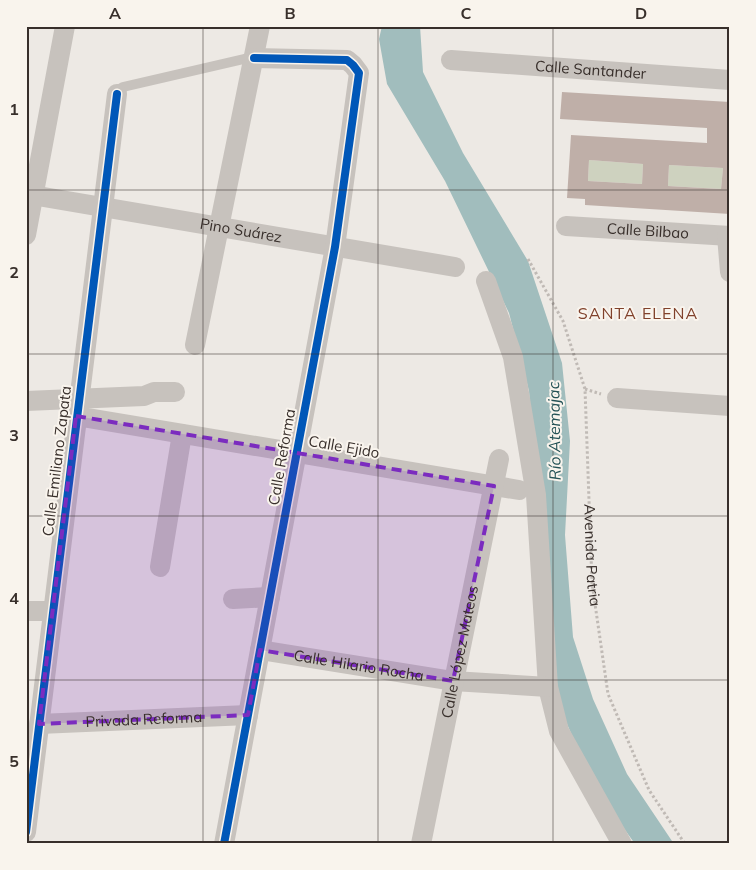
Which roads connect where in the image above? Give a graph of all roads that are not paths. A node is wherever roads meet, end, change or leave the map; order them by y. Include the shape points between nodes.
1 (64, 26) edge
2 (260, 26) edge
3 (254, 58) junction
4 (451, 60) dead end
5 (359, 73) joint
6 (730, 80) edge
7 (117, 94) joint
8 (30, 195) edge
9 (102, 207) junction
10 (566, 226) dead end
11 (219, 227) junction
12 (26, 235) edge
13 (728, 236) edge
14 (335, 247) junction
15 (455, 268) dead end
16 (730, 272) edge
17 (486, 281) dead end
18 (195, 346) dead end
19 (174, 392) dead end
20 (617, 398) dead end
21 (26, 401) edge
22 (730, 406) edge
23 (77, 407) junction
24 (182, 434) junction
25 (297, 453) junction
26 (499, 459) dead end
27 (494, 486) junction
28 (519, 490) dead end
29 (160, 567) dead end
30 (270, 598) junction
31 (233, 599) dead end
32 (26, 611) edge
33 (52, 611) junction
34 (260, 650) junction
35 (454, 681) junction
36 (548, 687) junction
37 (248, 715) junction
38 (39, 724) junction
39 (26, 832) edge
40 (224, 844) edge
41 (421, 844) edge
42 (622, 844) edge

1 - 8 street
2 - 3 street
3 - 5 street, Calle Emiliano Zapata via 346,60
3 - 7 lane, Calle Emiliano Zapata via 123,87
3 - 11 street
4 - 6 street, Calle Santander
5 - 14 street, Calle Reforma
7 - 9 street, Calle Emiliano Zapata
8 - 9 street, Pino Suárez
8 - 12 street
9 - 11 street, Pino Suárez
9 - 23 street, Calle Emiliano Zapata
10 - 13 street, Calle Bilbao
11 - 14 street, Pino Suárez
11 - 18 street
13 - 16 street
14 - 15 street, Pino Suárez
14 - 25 street, Calle Reforma
17 - 36 street via 513,357 536,494
19 - 23 street via 154,392
20 - 22 street
21 - 23 street
23 - 24 street, Calle Ejido
23 - 33 street, Calle Emiliano Zapata
24 - 25 street, Calle Ejido
24 - 29 street
25 - 27 street, Calle Ejido
25 - 30 street, Calle Reforma
26 - 27 street, Calle López Mateos
27 - 28 street, Calle Ejido
27 - 35 street, Calle López Mateos
30 - 31 street
30 - 34 street, Calle Reforma
32 - 33 street
33 - 38 street, Calle Emiliano Zapata
34 - 35 street, Calle Hilario Rocha
34 - 37 street, Calle Reforma
35 - 36 street, Calle Hilario Rocha
35 - 41 street, Calle López Mateos
36 - 42 street via 559,731
37 - 38 street, Privada Reforma
37 - 40 street, Calle Reforma
38 - 39 street, Calle Emiliano Zapata

